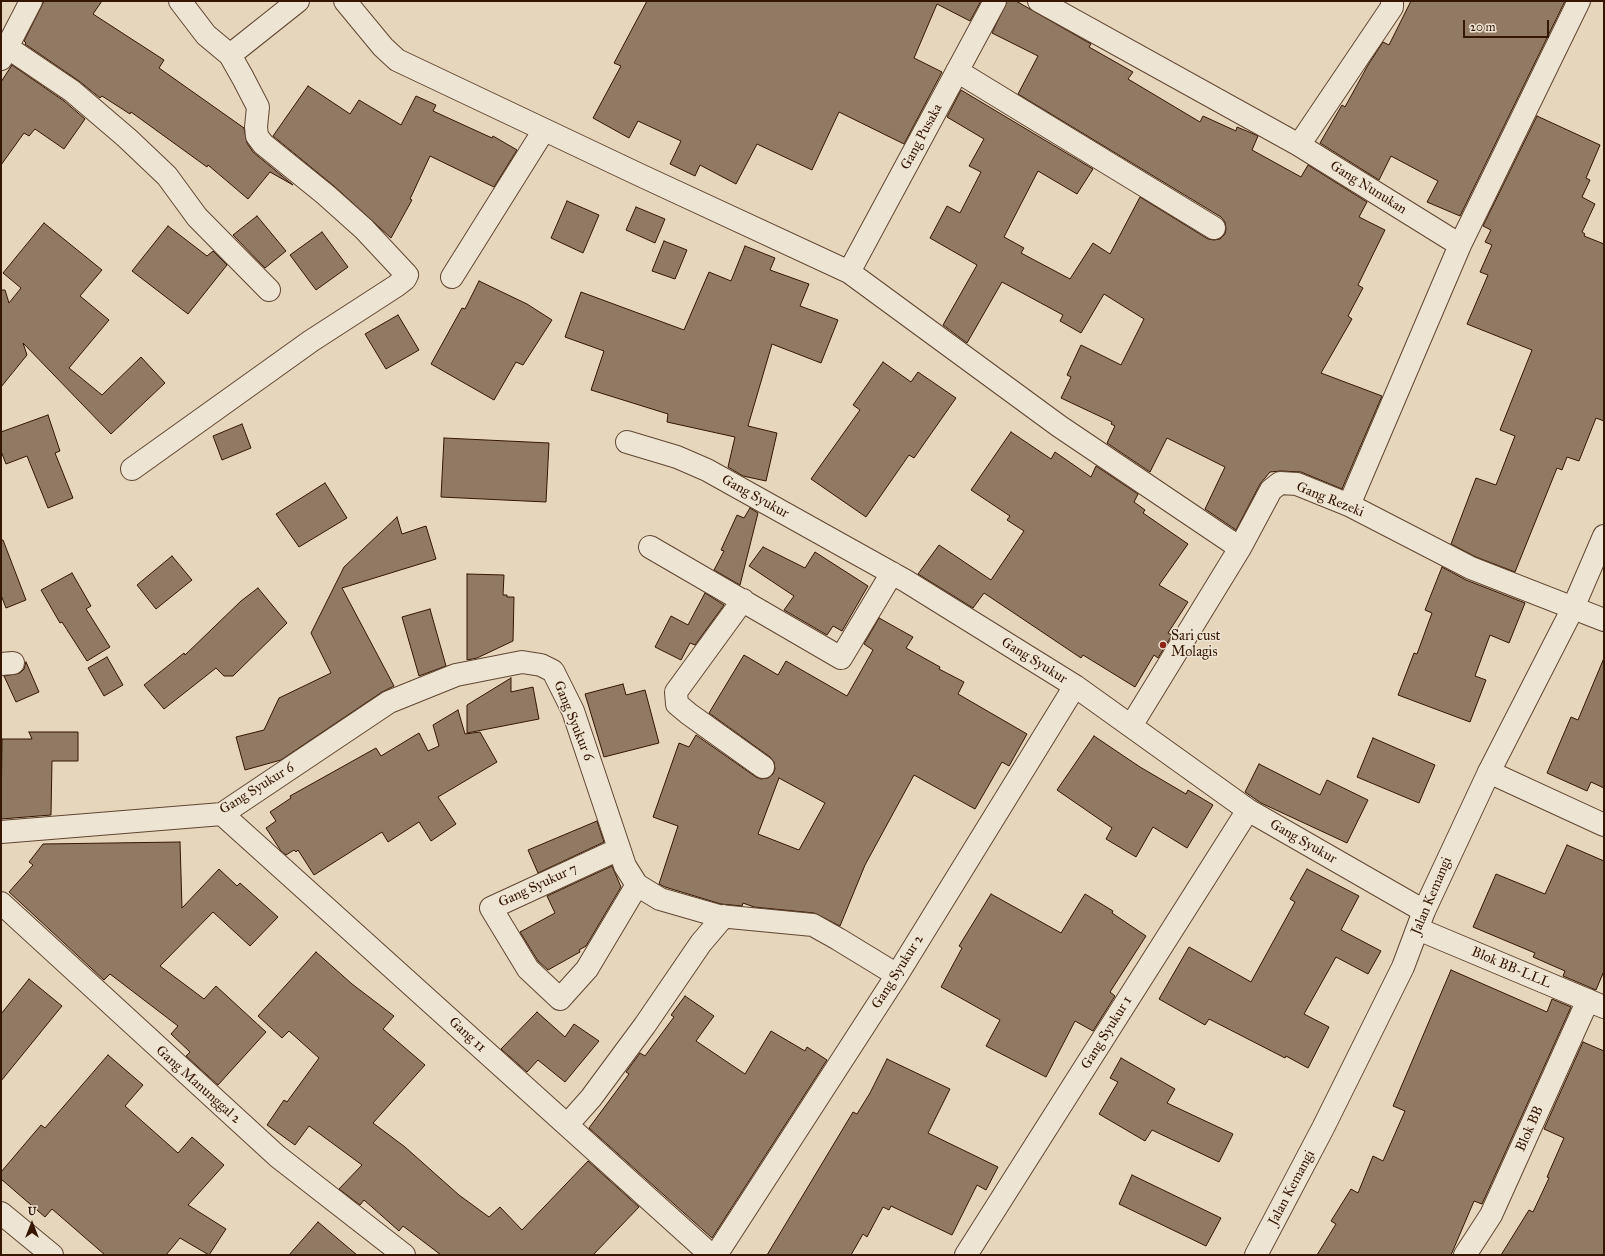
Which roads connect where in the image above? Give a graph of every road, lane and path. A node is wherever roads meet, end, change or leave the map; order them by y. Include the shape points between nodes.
1 (31, 1) edge
2 (180, 1) edge
3 (298, 1) edge
4 (345, 1) edge
5 (995, 1) edge
6 (1039, 1) edge
7 (1392, 1) edge
8 (1579, 1) edge
9 (4, 53) edge
10 (230, 55) junction
11 (957, 71) junction
12 (544, 130) junction
13 (1298, 146) junction
14 (1214, 228) dead end
15 (1460, 245) junction
16 (849, 272) junction
17 (452, 277) dead end
18 (268, 290) dead end
19 (627, 442) dead end
20 (132, 469) dead end
21 (1349, 505) junction
22 (1604, 536) edge
23 (650, 547) dead end
24 (1240, 548) junction
25 (892, 573) junction
26 (743, 600) junction
27 (1573, 608) junction
28 (1604, 620) edge
29 (1075, 686) junction
30 (1132, 726) junction
31 (764, 767) dead end
32 (1489, 772) junction
33 (1248, 810) junction
34 (222, 814) junction
35 (1604, 825) edge
36 (1, 832) edge
37 (619, 849) junction
38 (638, 885) junction
39 (1, 903) edge
40 (724, 916) junction
41 (1421, 920) junction
42 (897, 975) junction
43 (1596, 1004) edge
44 (567, 1126) junction
45 (1, 1213) edge
46 (52, 1255) edge
47 (404, 1255) edge
48 (711, 1255) edge
49 (716, 1255) edge
50 (966, 1255) edge
51 (1256, 1255) edge
52 (1465, 1255) edge

1 - 9 street
2 - 10 street via 206,35
3 - 10 street
4 - 12 street via 397,60
5 - 11 street, Gang Pusaka
6 - 13 street, Gang Nunukan
7 - 13 street via 1392,7
8 - 15 street
9 - 18 street via 72,91 127,138 167,176 197,217
10 - 20 street via 258,107 257,136 364,229 399,265 406,277
11 - 14 street
11 - 16 street, Gang Pusaka
12 - 16 street
12 - 17 street
13 - 15 street, Gang Nunukan
15 - 21 street
16 - 24 street via 1059,426
19 - 25 street, Gang Syukur via 677,457 707,470
21 - 24 street, Gang Rezeki via 1297,484 1280,483 1271,490
21 - 27 street, Gang Rezeki via 1471,568
22 - 27 street, Jalan Kemangi
23 - 26 street
24 - 30 street, Gang Rezeki
25 - 26 street via 841,658
25 - 29 street, Gang Syukur
26 - 31 street via 683,680 676,692 677,704
27 - 28 street, Gang Rezeki
27 - 32 street, Jalan Kemangi
29 - 30 street, Gang Syukur
29 - 42 street, Gang Syukur 2
30 - 33 street, Gang Syukur
32 - 35 street
32 - 41 street, Jalan Kemangi
33 - 41 street, Gang Syukur
33 - 50 street, Gang Syukur 1
34 - 36 street, Gang Syukur 6
34 - 37 street, Gang Syukur 6 via 389,702 456,675 522,662 541,665 553,671 573,711
34 - 44 street, Gang 11
37 - 38 street, Gang Syukur 6 via 625,866
37 - 38 street, Gang Syukur 7 via 491,908 528,969 560,999 587,969
38 - 40 street, Gang Syukur 6 via 660,899
39 - 47 street, Gang Manunggal 2 via 277,1156
40 - 42 street, Gang Syukur 6 via 813,925
40 - 44 street via 701,943 591,1098
41 - 43 street, Blok BB-LLL
41 - 51 street, Jalan Kemangi via 1403,967 1327,1121
42 - 49 street, Gang Syukur 2
43 - 52 street, Blok BB via 1491,1215
44 - 48 street, Gang 11
45 - 46 street

